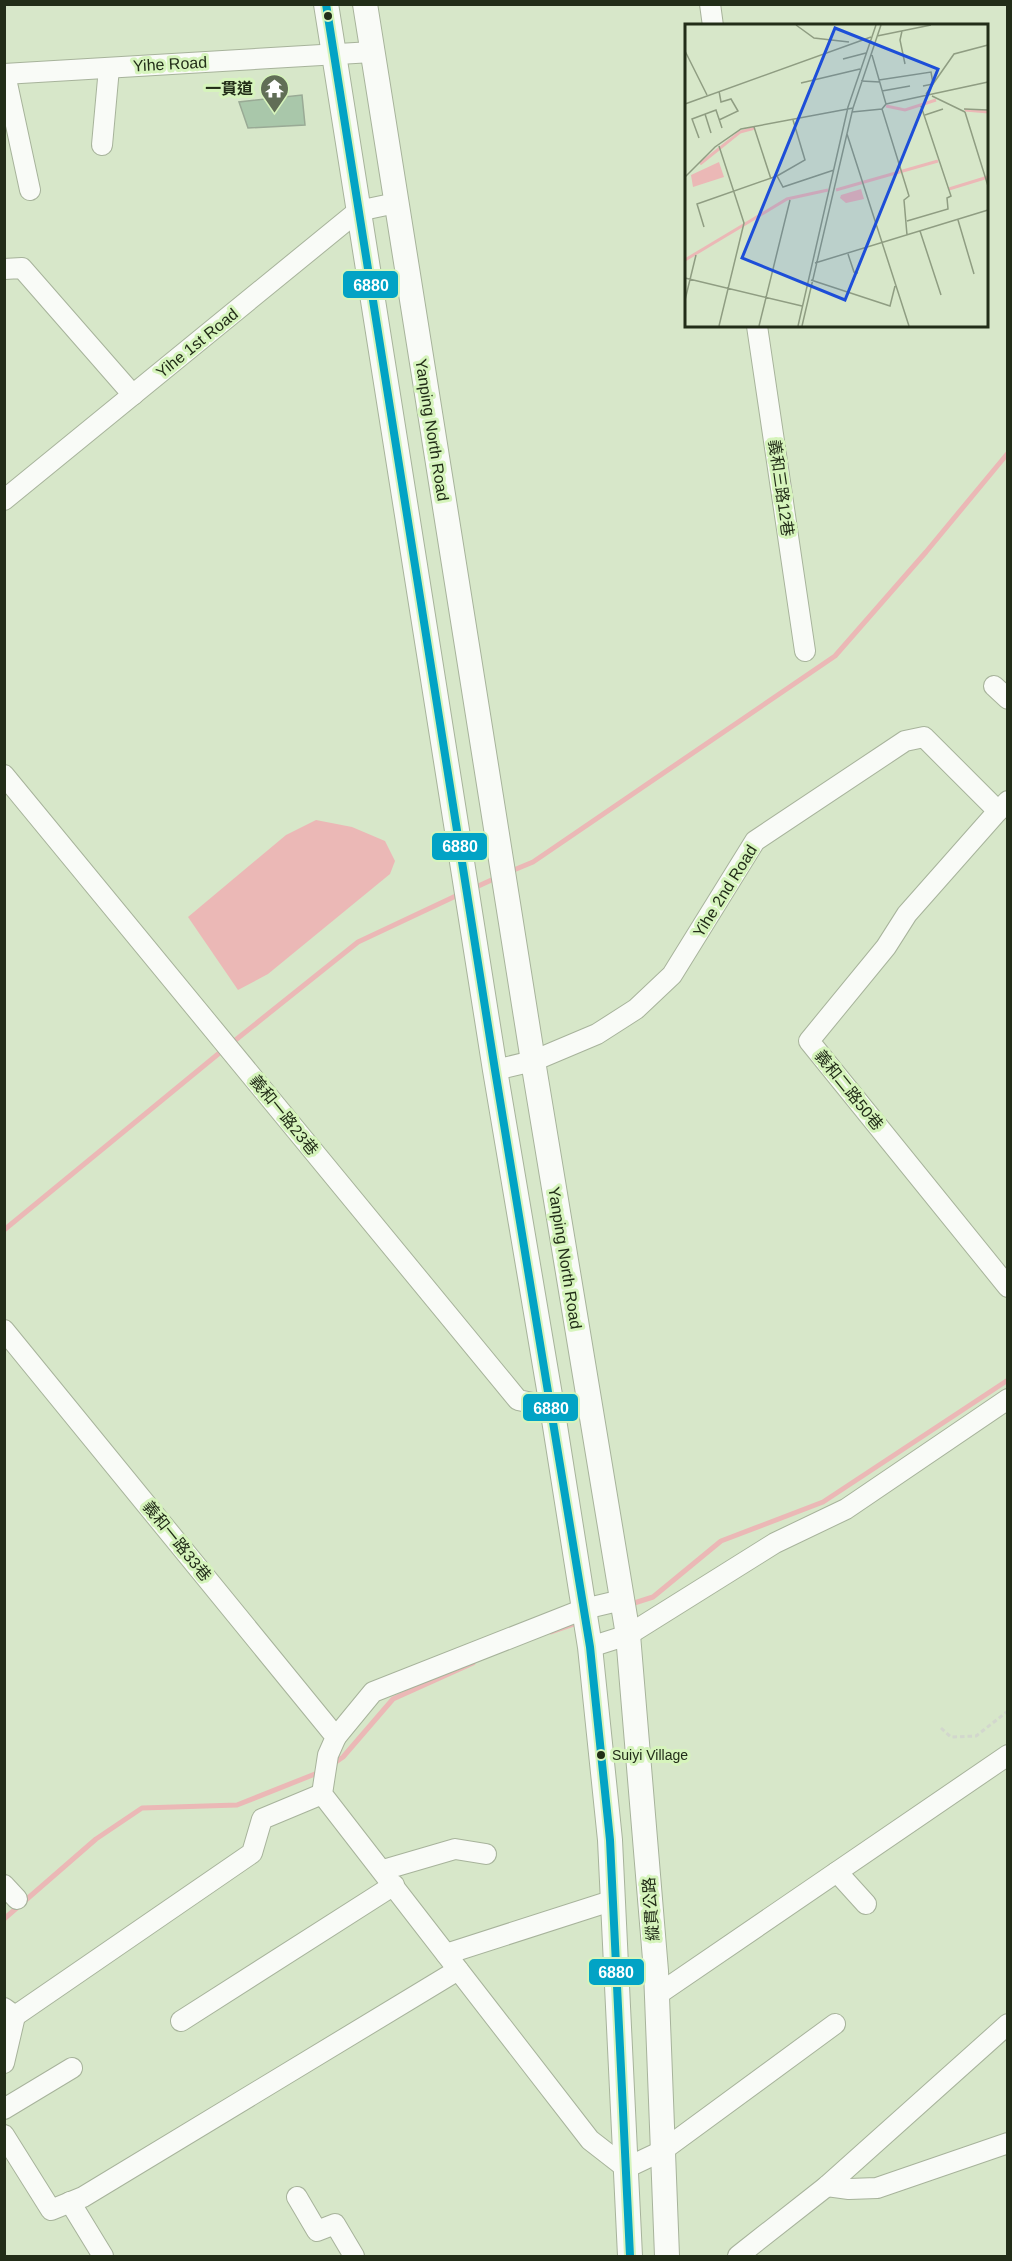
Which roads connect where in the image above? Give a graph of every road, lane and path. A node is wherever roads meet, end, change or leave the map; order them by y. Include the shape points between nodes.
1 (326, 4) edge
2 (365, 4) edge
3 (710, 4) edge
4 (713, 24) edge
5 (372, 52) junction
6 (335, 55) junction
7 (108, 68) junction
8 (5, 74) edge
9 (102, 145) dead end
10 (30, 190) dead end
11 (396, 203) junction
12 (358, 211) junction
13 (4, 269) edge
14 (757, 327) edge
15 (133, 395) junction
16 (4, 500) edge
17 (805, 651) dead end
18 (4, 775) edge
19 (1003, 806) edge
20 (533, 1061) junction
21 (495, 1070) junction
22 (1008, 1287) edge
23 (4, 1330) edge
24 (1008, 1399) edge
25 (590, 1406) junction
26 (552, 1407) junction
27 (622, 1600) junction
28 (584, 1609) junction
29 (628, 1635) junction
30 (590, 1647) junction
31 (1008, 1710) edge
32 (941, 1728) dead end
33 (336, 1737) junction
34 (1008, 1755) edge
35 (322, 1785) junction
36 (646, 1835) junction
37 (610, 1840) junction
38 (486, 1854) dead end
39 (837, 1872) junction
40 (388, 1878) junction
41 (614, 1900) junction
42 (866, 1904) dead end
43 (446, 1954) junction
44 (458, 1970) junction
45 (657, 1995) junction
46 (10, 2012) edge
47 (181, 2021) dead end
48 (836, 2024) dead end
49 (1008, 2025) edge
50 (4, 2063) edge
51 (72, 2068) dead end
52 (4, 2109) edge
53 (4, 2135) edge
54 (1008, 2143) edge
55 (662, 2151) junction
56 (626, 2168) junction
57 (827, 2186) junction
58 (297, 2197) dead end
59 (70, 2202) junction
60 (103, 2256) edge
61 (354, 2256) edge
62 (630, 2256) edge
63 (667, 2256) edge
64 (738, 2256) edge

1 - 6 main road
2 - 5 main road, Yanping North Road
3 - 4 street
5 - 6 street, Yihe Road
5 - 11 main road, Yanping North Road
6 - 7 street, Yihe Road
6 - 12 main road
7 - 8 street, Yihe Road
7 - 9 street
8 - 10 street
11 - 12 street, Yihe 1st Road
11 - 20 main road, Yanping North Road
12 - 15 street, Yihe 1st Road
12 - 21 main road
13 - 15 street via 22,268
14 - 17 street, 義和三路12巷
15 - 16 street, Yihe 1st Road
18 - 26 street, 義和一路23巷 via 518,1400
19 - 20 street, Yihe 2nd Road via 924,737 905,741 755,841 672,975 636,1009 597,1034
19 - 22 street, 義和二路50巷 via 907,914 886,947 809,1041
20 - 21 street, Yihe 2nd Road
20 - 25 main road, Yanping North Road
21 - 26 main road
23 - 33 street, 義和一路33巷
24 - 29 street via 846,1509 775,1543
25 - 26 street, 義和一路23巷
25 - 27 main road, Yanping North Road
26 - 28 main road
27 - 28 street
27 - 29 main road, Yanping North Road
28 - 30 main road
28 - 33 street via 373,1692
29 - 30 street
29 - 36 main road, 縱貫公路
30 - 37 main road
31 - 32 path via 976,1736 951,1737
33 - 35 street
34 - 39 street
35 - 40 street
35 - 46 street via 262,1818 252,1853
36 - 37 main road
36 - 45 main road, 縱貫公路
37 - 41 main road
38 - 40 street via 455,1849
39 - 42 street
39 - 45 street
40 - 43 street
40 - 47 street
41 - 43 street
41 - 56 main road
43 - 44 street
44 - 56 street via 590,2140
44 - 59 street
45 - 55 main road, 縱貫公路
46 - 50 street
48 - 55 street
49 - 57 street
51 - 52 street
53 - 59 street via 51,2210
54 - 57 street via 877,2188
55 - 56 street
55 - 63 main road, 縱貫公路
56 - 62 main road
57 - 64 street
58 - 61 street via 317,2230 335,2224
59 - 60 street

